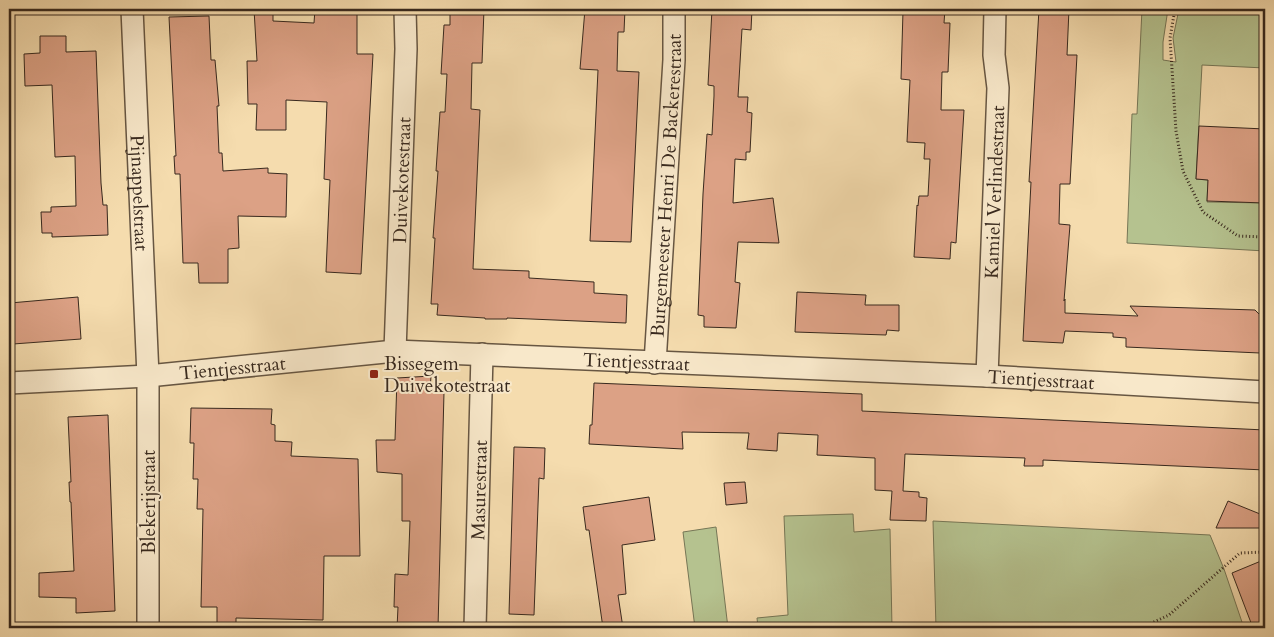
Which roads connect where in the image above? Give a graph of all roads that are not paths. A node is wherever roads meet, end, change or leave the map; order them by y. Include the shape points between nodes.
1 (132, 9) edge
2 (405, 9) edge
3 (674, 9) edge
4 (995, 9) edge
5 (395, 351) junction
6 (482, 354) junction
7 (655, 363) junction
8 (148, 376) junction
9 (987, 376) junction
10 (9, 383) edge
11 (1265, 392) edge
12 (148, 628) edge
13 (475, 628) edge

1 - 8 street, Pijnappelstraat
2 - 5 street, Duivekotestraat
3 - 7 street, Burgemeester Henri De Backerestraat via 674,60
4 - 9 street, Kamiel Verlindestraat via 994,55 998,88
5 - 6 street, Tientjesstraat
5 - 8 street, Tientjesstraat
6 - 7 street, Tientjesstraat
6 - 13 street, Masurestraat
7 - 9 street, Tientjesstraat
8 - 10 street, Tientjesstraat
8 - 12 street, Blekerijstraat
9 - 11 street, Tientjesstraat

